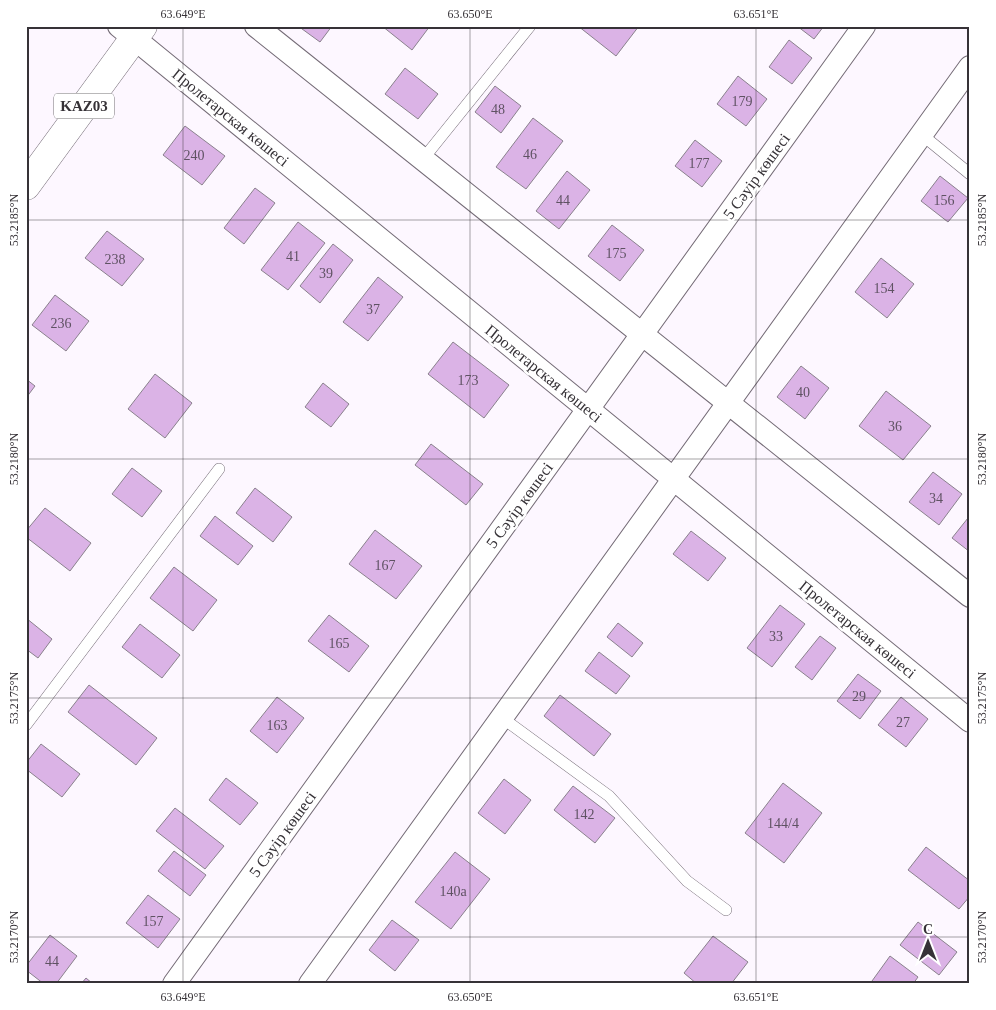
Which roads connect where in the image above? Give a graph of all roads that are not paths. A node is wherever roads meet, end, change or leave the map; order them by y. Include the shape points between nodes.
1 (256, 26) edge
2 (530, 26) edge
3 (864, 26) edge
4 (132, 30) edge
5 (970, 67) edge
6 (921, 134) junction
7 (423, 159) junction
8 (970, 174) edge
9 (26, 186) edge
10 (642, 334) junction
11 (728, 403) junction
12 (588, 409) junction
13 (219, 470) dead end
14 (673, 478) junction
15 (970, 596) edge
16 (501, 717) junction
17 (970, 721) edge
18 (26, 725) edge
19 (726, 910) dead end
20 (174, 984) edge
21 (310, 984) edge

1 - 7 street
2 - 7 lane
3 - 10 street, 5 Сәуір көшесі
4 - 9 main road, KАZ03
4 - 12 street, Пролетарская көшесі
5 - 6 street
6 - 8 lane
6 - 11 street
7 - 10 street
10 - 11 street
10 - 12 street, 5 Сәуір көшесі
11 - 14 street
11 - 15 street
12 - 14 street, Пролетарская көшесі
12 - 20 street, 5 Сәуір көшесі
13 - 18 lane
14 - 16 street
14 - 17 street, Пролетарская көшесі
16 - 19 lane via 610,796 687,881
16 - 21 street

